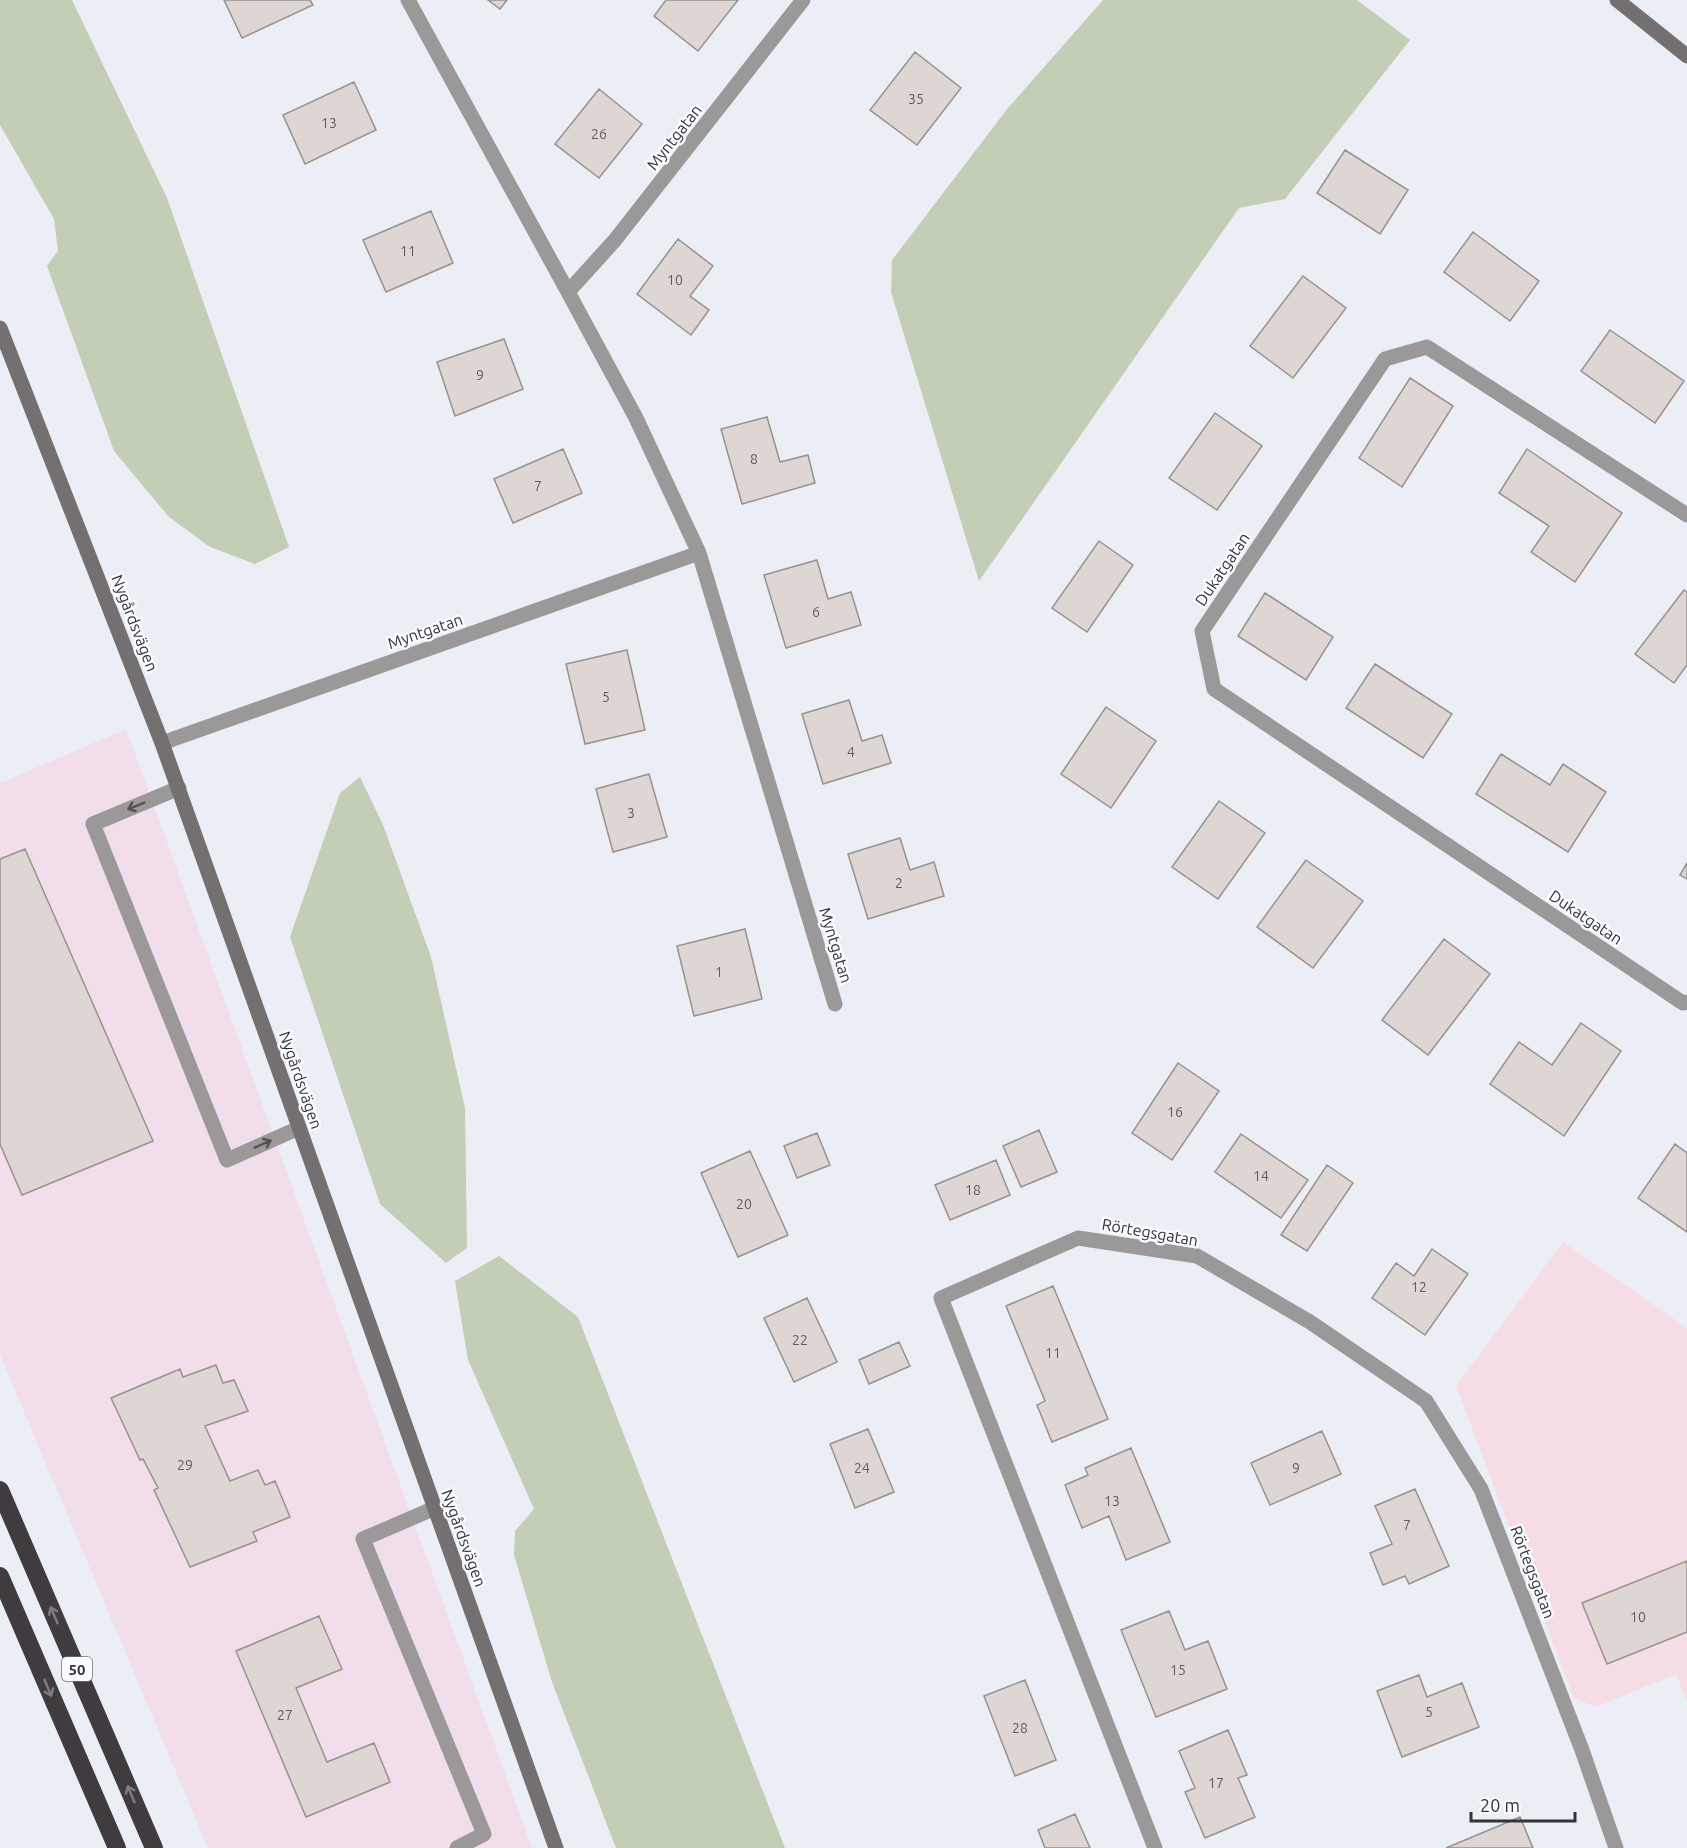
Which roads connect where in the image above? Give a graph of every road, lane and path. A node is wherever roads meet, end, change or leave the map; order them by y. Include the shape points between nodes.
1 (408, 0) edge
2 (803, 0) edge
3 (1617, 0) edge
4 (1687, 56) edge
5 (568, 292) junction
6 (0, 328) edge
7 (1687, 515) edge
8 (699, 553) junction
9 (162, 742) junction
10 (179, 788) junction
11 (1687, 1002) edge
12 (835, 1004) dead end
13 (299, 1128) junction
14 (0, 1490) edge
15 (435, 1508) junction
16 (0, 1576) edge
17 (117, 1848) edge
18 (154, 1848) edge
19 (457, 1848) edge
20 (556, 1848) edge
21 (1155, 1848) edge
22 (1616, 1848) edge

1 - 5 street, Myntgatan
2 - 5 street, Myntgatan via 615,240
3 - 4 street
5 - 8 street, Myntgatan via 636,418
6 - 9 street, Nygårdsvägen
7 - 11 street, Dukatgatan via 1427,347 1385,359 1202,631 1214,689 1683,1003
8 - 9 street, Myntgatan
8 - 12 street, Myntgatan
9 - 10 street, Nygårdsvägen
10 - 13 street, Nygårdsvägen
10 -> 13 street via 93,824 227,1160
13 - 15 street, Nygårdsvägen
18 -> 14 highway, 50
15 - 19 street via 363,1539 484,1834
15 - 20 street, Nygårdsvägen
16 -> 17 highway, 50
21 - 22 street, Rörtegsgatan via 941,1298 1078,1238 1197,1256 1310,1322 1426,1401 1481,1489

